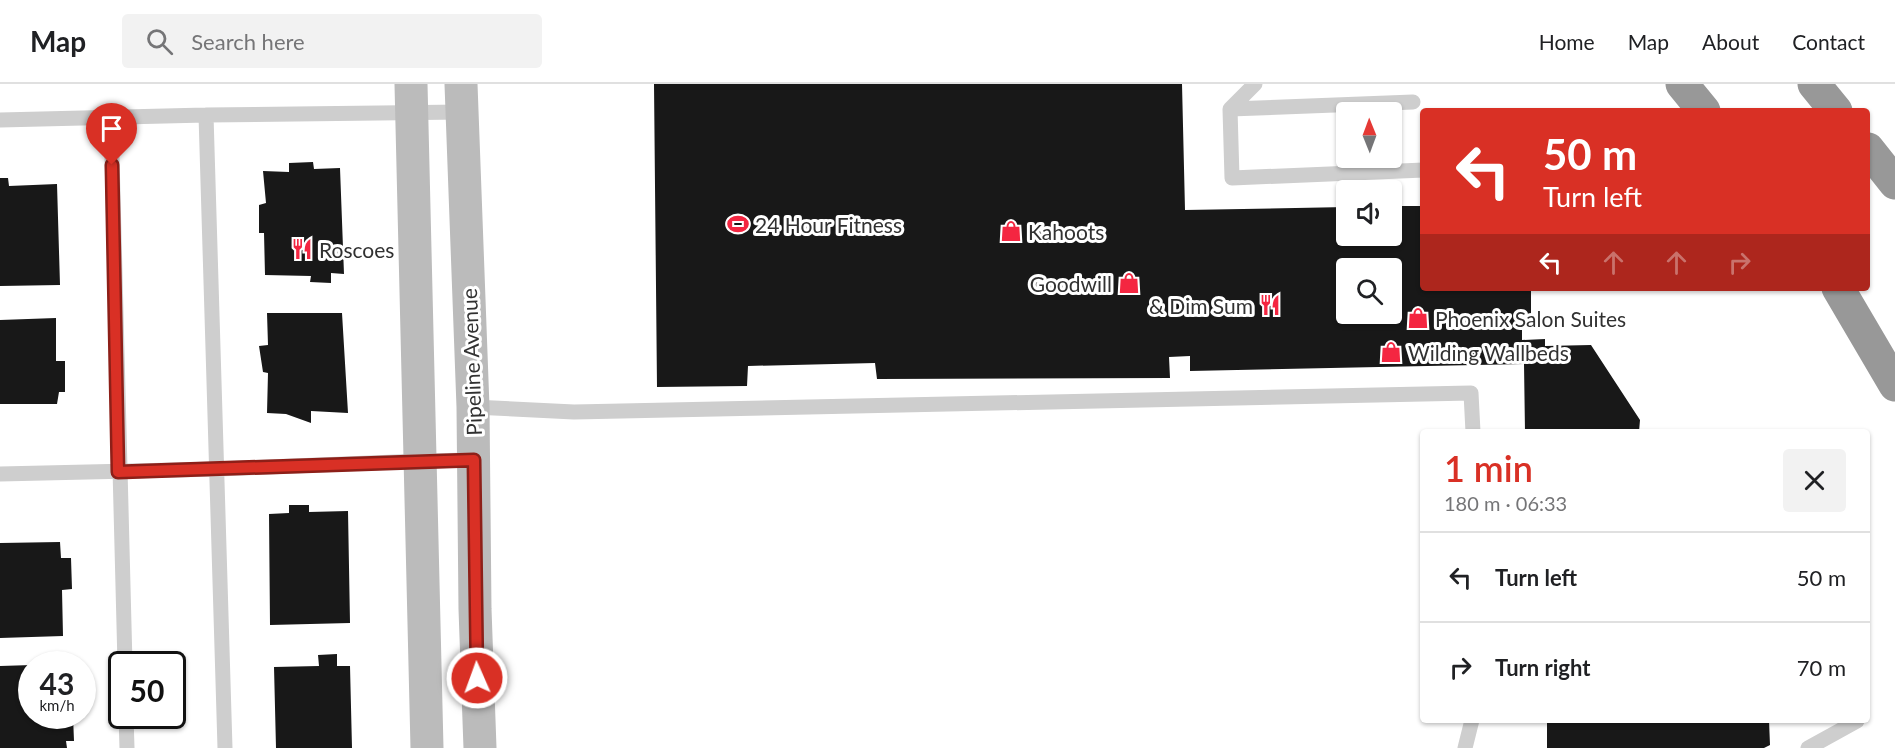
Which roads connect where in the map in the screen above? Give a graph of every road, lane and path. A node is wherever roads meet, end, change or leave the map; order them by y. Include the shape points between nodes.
1 (1255, 84) edge
2 (1682, 84) edge
3 (1814, 84) edge
4 (412, 98) edge
5 (462, 98) edge
6 (1413, 102) dead end
7 (1702, 108) edge
8 (1834, 108) edge
9 (1230, 109) junction
10 (206, 115) junction
11 (111, 118) junction
12 (0, 120) edge
13 (1870, 152) edge
14 (1420, 170) edge
15 (1895, 183) edge
16 (1840, 291) edge
17 (1850, 291) edge
18 (1895, 346) edge
19 (1895, 385) edge
20 (472, 407) junction
21 (1473, 429) edge
22 (421, 460) junction
23 (474, 460) junction
24 (218, 469) junction
25 (118, 472) junction
26 (0, 474) edge
27 (125, 651) edge
28 (1471, 723) edge
29 (1855, 723) edge
30 (126, 729) edge
31 (127, 748) edge
32 (225, 748) edge
33 (427, 748) edge
34 (480, 748) edge
35 (1466, 748) edge
36 (1808, 748) edge

1 - 9 lane
2 - 7 highway
3 - 8 highway
4 - 5 lane
4 - 10 lane
4 - 22 main road
5 - 20 main road, Pipeline Avenue
6 - 9 lane
9 - 14 lane via 1232,178
10 - 11 lane
10 - 24 lane
11 - 12 lane
11 - 25 lane
13 - 15 highway
16 - 19 highway
17 - 18 highway
20 - 21 lane via 574,412 1471,393
20 - 23 main road, Pipeline Avenue
22 - 23 lane
22 - 24 lane
22 - 33 main road
23 - 34 main road, Pipeline Avenue
24 - 25 lane
24 - 32 lane
25 - 26 lane
25 - 27 lane
28 - 35 lane
29 - 36 lane
30 - 31 lane

